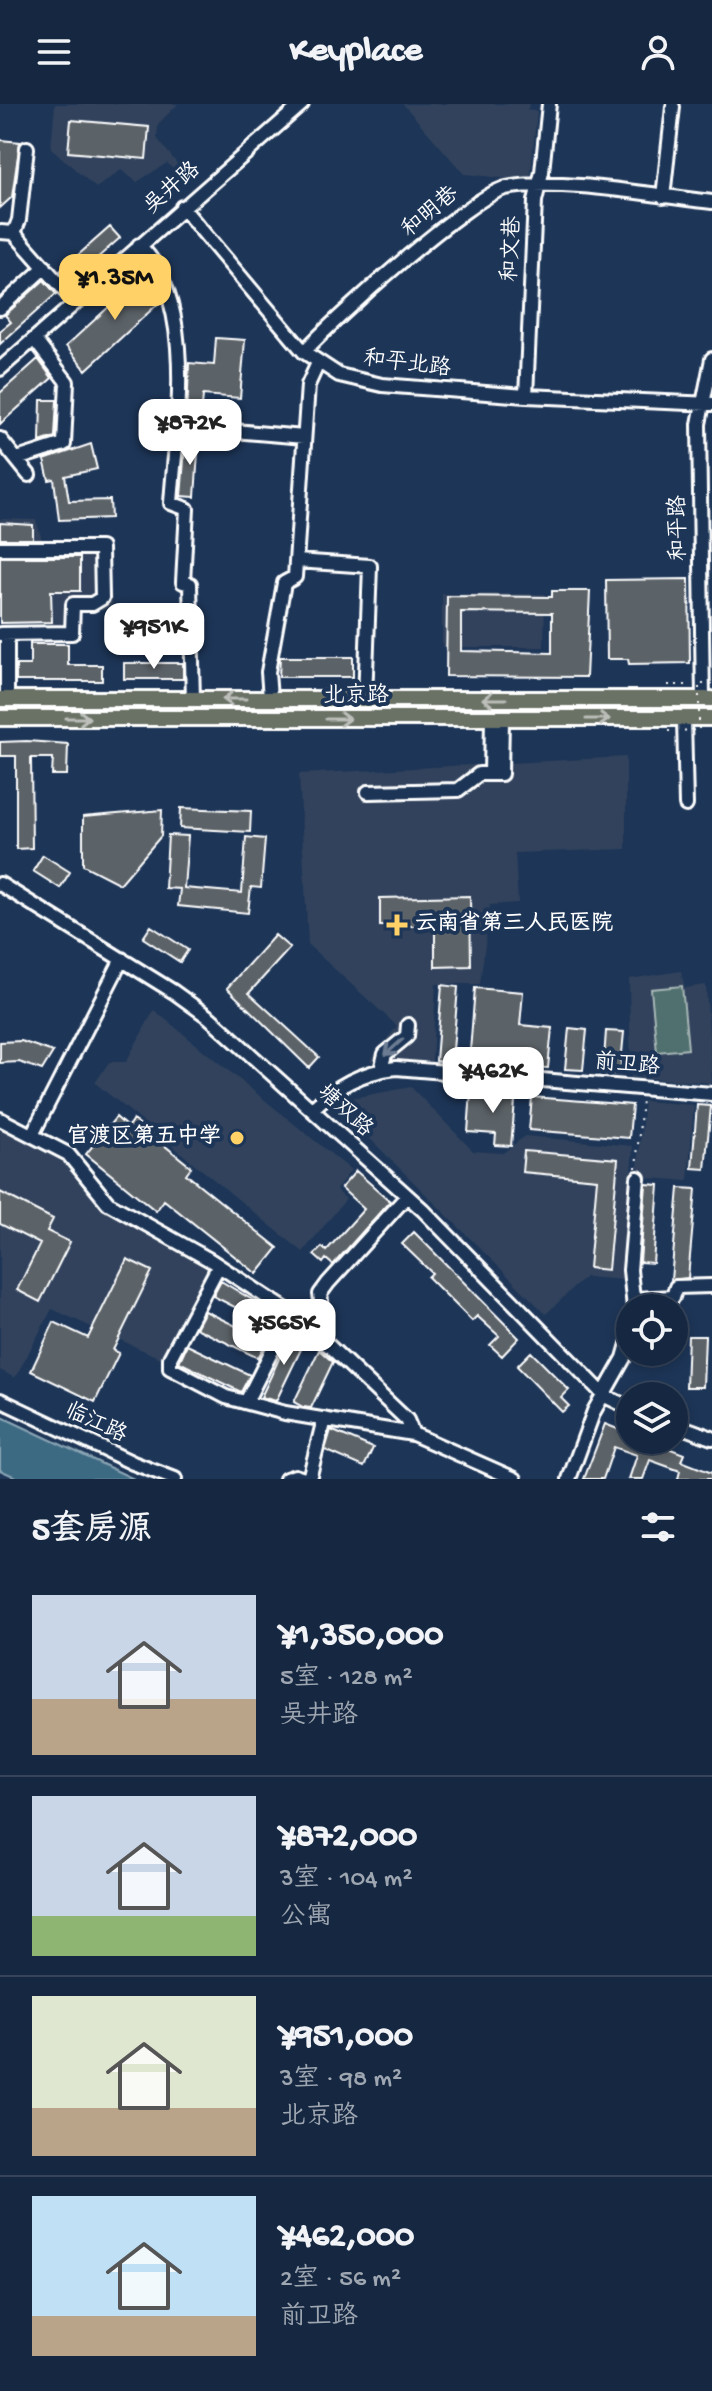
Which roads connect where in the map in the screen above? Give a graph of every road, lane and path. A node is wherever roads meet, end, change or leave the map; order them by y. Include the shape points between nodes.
1 (302, 104) edge
2 (549, 104) edge
3 (673, 107) dead end
4 (27, 148) dead end
5 (539, 184) junction
6 (663, 197) junction
7 (712, 202) edge
8 (182, 207) junction
9 (0, 232) edge
10 (14, 233) junction
11 (139, 245) junction
12 (45, 267) junction
13 (75, 302) junction
14 (0, 308) edge
15 (34, 339) junction
16 (304, 352) junction
17 (712, 359) edge
18 (318, 363) junction
19 (0, 369) edge
20 (526, 396) junction
21 (707, 404) edge
22 (176, 426) junction
23 (304, 437) junction
24 (0, 439) edge
25 (17, 459) junction
26 (29, 475) dead end
27 (0, 548) edge
28 (296, 561) junction
29 (3, 634) edge
30 (712, 684) edge
31 (668, 685) dead end
32 (705, 694) edge
33 (270, 698) junction
34 (3, 699) edge
35 (193, 699) junction
36 (365, 699) junction
37 (0, 718) edge
38 (684, 718) junction
39 (712, 718) edge
40 (497, 719) junction
41 (668, 731) dead end
42 (368, 792) dead end
43 (686, 805) dead end
44 (0, 884) edge
45 (122, 959) junction
46 (408, 1025) dead end
47 (381, 1070) junction
48 (643, 1088) junction
49 (712, 1094) edge
50 (312, 1109) junction
51 (0, 1119) edge
52 (32, 1135) junction
53 (638, 1178) joint
54 (407, 1196) junction
55 (218, 1267) junction
56 (712, 1286) edge
57 (631, 1294) edge
58 (674, 1294) edge
59 (322, 1308) dead end
60 (289, 1317) junction
61 (312, 1323) dead end
62 (618, 1366) edge
63 (605, 1396) junction
64 (0, 1400) edge
65 (616, 1401) edge
66 (246, 1402) junction
67 (324, 1419) junction
68 (688, 1429) edge
69 (413, 1434) junction
70 (712, 1438) edge
71 (175, 1479) edge
72 (286, 1479) edge
73 (307, 1479) edge
74 (515, 1479) edge
75 (569, 1479) edge

1 - 8 street, 吴井路
2 - 5 street, 和文巷
3 - 6 street
4 - 10 street
5 - 6 street, 和明巷
5 - 16 street, 和明巷 via 502,188 468,206
5 - 20 street, 和文巷
6 - 7 street, 和明巷
8 - 11 street, 吴井路
8 - 16 street, 和平北路
9 - 10 street
10 - 12 street
11 - 13 street, 吴井路
11 - 22 street via 154,260 171,301 178,364
12 - 13 street
12 - 14 street
13 - 15 street, 吴井路
15 - 19 street, 吴井路
15 - 25 street via 67,382 64,444
16 - 18 street, 和平北路
17 - 21 street, 和平路
18 - 20 street, 和平北路 via 339,375 382,385
18 - 23 street via 308,385
20 - 21 street, 和平北路
21 - 32 street, 和平路
22 - 23 street
22 - 35 street via 171,503 187,509 183,582 190,584
23 - 28 street
24 - 25 street
25 - 26 street
27 - 29 street via 101,548 102,598 73,604 72,633
28 - 33 street via 295,577 284,583 277,619 268,672
28 - 36 street via 370,566
29 - 34 street
30 - 32 path, bridge
31 - 32 path
32 -> 36 main road, 北京路
32 - 41 path, bridge via 699,730
33 -> 35 main road, 北京路
33 - 36 main road, 北京路
34 - 35 main road, 北京路
37 -> 40 main road, 北京路
38 - 39 main road, 北京路
40 -> 38 main road, 北京路
38 - 43 street
40 - 42 street via 496,774 479,774 458,790
44 - 45 street, 塘双路
45 - 50 street, 塘双路 via 210,1018
45 - 52 street
46 -> 47 street via 407,1036 385,1054
47 - 48 street, 前卫路
47 - 50 street, 前卫路 via 346,1082
48 - 49 street, 前卫路
48 - 53 path
50 - 54 street, 塘双路
51 - 52 street
52 - 55 street via 68,1154 108,1203
53 - 57 street
54 - 59 street via 328,1283 320,1294
54 - 63 street, 塘双路
55 - 60 street via 282,1306
55 - 66 street via 169,1364 226,1397
56 - 58 street via 676,1287
60 - 61 street
60 - 66 street
60 - 69 street via 328,1345 407,1420
62 - 63 street
63 - 65 street, 塘双路
63 - 75 street via 594,1411
64 - 71 street, 临江路
66 - 67 street
67 - 69 street
67 - 73 street
68 - 70 street
69 - 74 street
72 - 73 street

